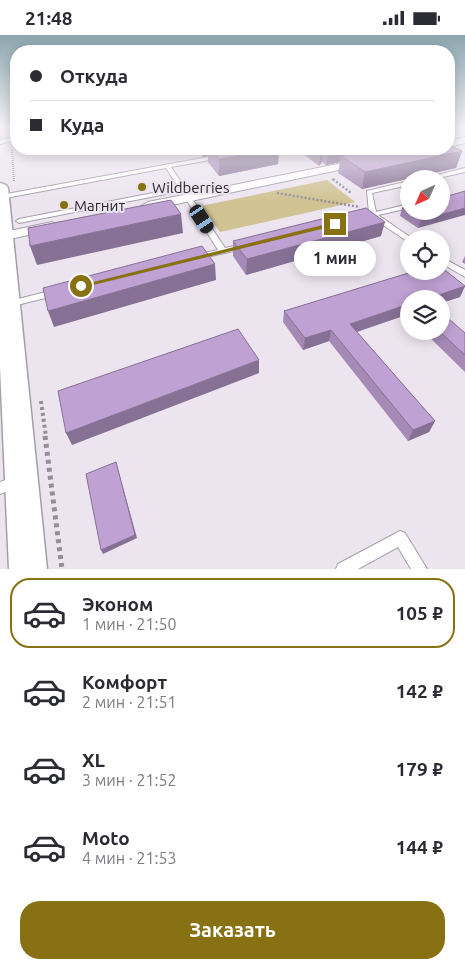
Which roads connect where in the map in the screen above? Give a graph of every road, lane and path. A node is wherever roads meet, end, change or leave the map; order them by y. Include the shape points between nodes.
1 (11, 155) edge
2 (225, 156) edge
3 (379, 159) edge
4 (456, 162) edge
5 (168, 167) junction
6 (465, 168) edge
7 (450, 172) edge
8 (326, 175) dead end
9 (400, 185) edge
10 (5, 193) edge
11 (185, 193) junction
12 (274, 193) dead end
13 (351, 193) dead end
14 (400, 207) edge
15 (372, 212) junction
16 (354, 219) edge
17 (7, 231) edge
18 (400, 232) edge
19 (251, 245) edge
20 (222, 251) junction
21 (186, 261) edge
22 (450, 265) edge
23 (465, 274) edge
24 (65, 290) edge
25 (8, 304) junction
26 (40, 395) dead end
27 (11, 484) edge
28 (28, 569) edge
29 (62, 569) edge
30 (343, 569) edge
31 (420, 569) edge

1 - 10 path
2 - 5 lane
3 - 11 street
4 - 6 lane
5 - 10 lane
5 - 11 lane
6 - 7 lane
8 - 13 path
9 - 15 lane via 369,192
10 - 17 street
11 - 17 street
11 - 17 lane
11 - 20 lane
12 - 15 path
14 - 15 lane
15 - 16 lane
15 - 18 lane
17 - 25 street
19 - 20 lane
20 - 21 lane
22 - 23 lane
24 - 25 lane
25 - 27 street
26 - 29 path
27 - 28 street
30 - 31 lane via 400,538

